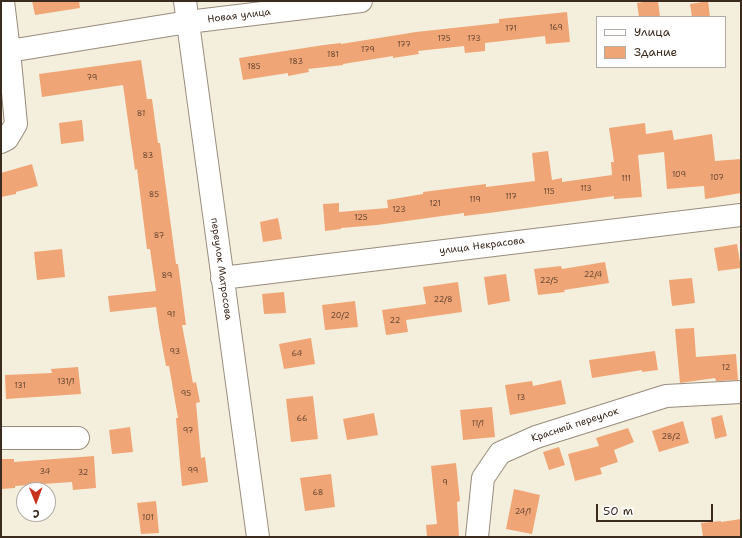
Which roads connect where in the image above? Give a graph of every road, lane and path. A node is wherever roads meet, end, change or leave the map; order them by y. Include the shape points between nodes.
1 (3, 1) edge
2 (185, 1) edge
3 (361, 1) edge
4 (188, 22) junction
5 (10, 51) junction
6 (1, 142) edge
7 (741, 215) edge
8 (222, 278) junction
9 (741, 392) edge
10 (1, 438) edge
11 (78, 438) dead end
12 (258, 537) edge
13 (477, 537) edge

1 - 5 street
2 - 4 street, переулок Матросова
3 - 4 street, Новая улица
4 - 5 street, Новая улица
4 - 8 street, переулок Матросова
5 - 6 street via 16,124 7,139
7 - 8 street, улица Некрасова
8 - 12 street, переулок Матросова
9 - 13 street, Красный переулок via 666,396 536,437 500,453 483,478
10 - 11 street

